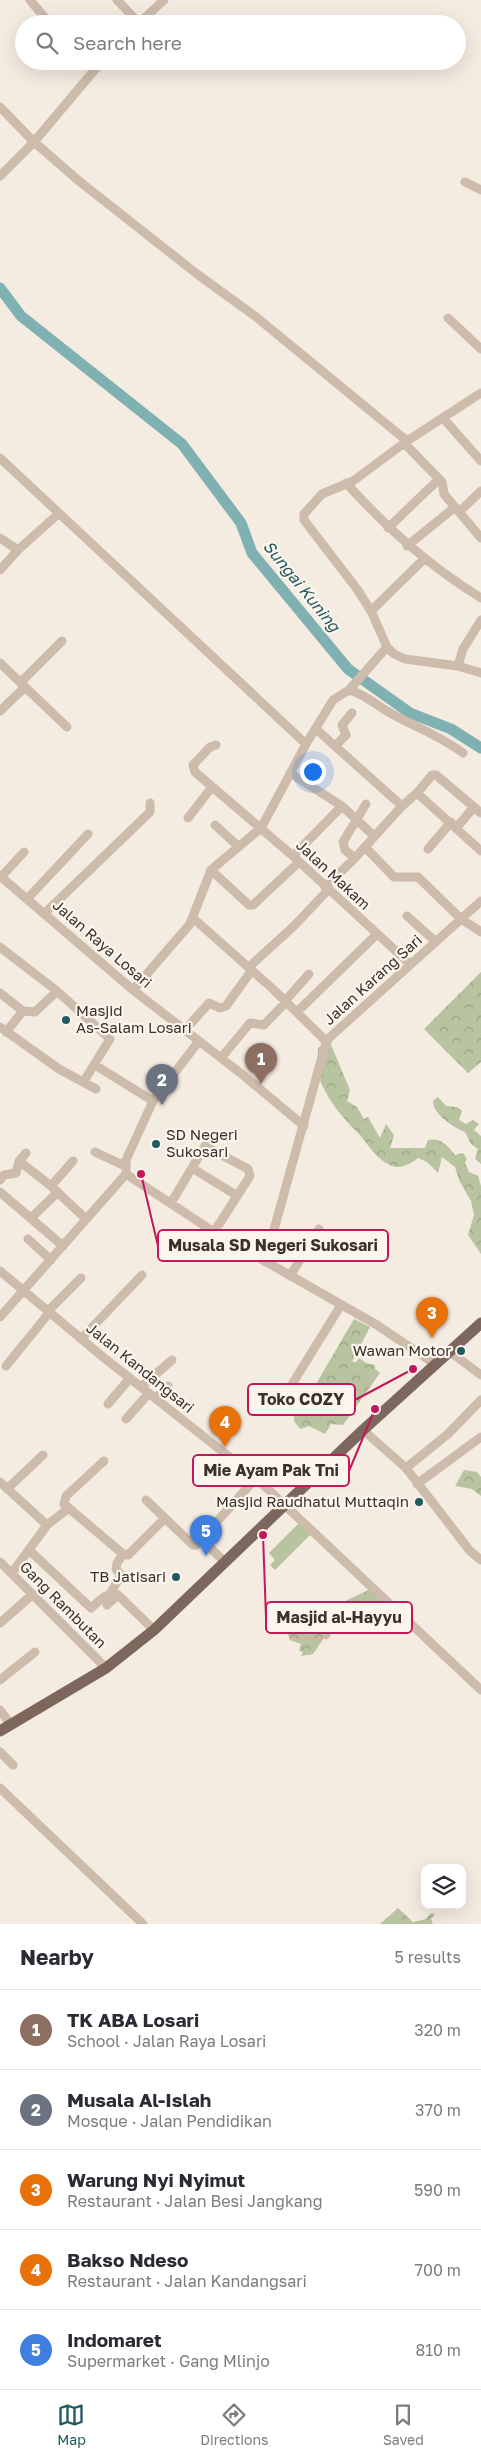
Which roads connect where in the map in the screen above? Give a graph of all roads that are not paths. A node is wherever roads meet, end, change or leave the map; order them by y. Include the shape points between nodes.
1 (30, 0) edge
2 (117, 0) edge
3 (164, 0) edge
4 (42, 15) edge
5 (131, 15) edge
6 (147, 15) edge
7 (92, 70) edge
8 (0, 107) edge
9 (34, 142) junction
10 (0, 176) edge
11 (465, 182) dead end
12 (481, 190) edge
13 (448, 318) dead end
14 (481, 350) edge
15 (481, 393) edge
16 (443, 418) junction
17 (405, 442) junction
18 (0, 458) edge
19 (481, 461) edge
20 (439, 479) junction
21 (346, 484) junction
22 (481, 491) edge
23 (457, 509) junction
24 (58, 514) junction
25 (388, 528) junction
26 (0, 538) edge
27 (481, 538) edge
28 (408, 546) junction
29 (18, 550) junction
30 (424, 559) junction
31 (0, 570) edge
32 (481, 598) edge
33 (371, 611) junction
34 (481, 620) edge
35 (62, 641) dead end
36 (387, 648) junction
37 (0, 663) edge
38 (458, 666) junction
39 (481, 673) edge
40 (23, 685) junction
41 (349, 690) junction
42 (0, 711) edge
43 (352, 713) dead end
44 (67, 727) dead end
45 (316, 729) junction
46 (306, 744) junction
47 (216, 745) dead end
48 (335, 746) junction
49 (463, 753) dead end
50 (290, 773) junction
51 (212, 787) junction
52 (417, 793) junction
53 (150, 802) dead end
54 (366, 804) dead end
55 (342, 806) junction
56 (402, 806) junction
57 (474, 807) junction
58 (481, 813) edge
59 (188, 818) dead end
60 (357, 821) junction
61 (454, 824) junction
62 (216, 825) dead end
63 (261, 828) junction
64 (88, 834) dead end
65 (374, 836) junction
66 (239, 846) junction
67 (365, 847) junction
68 (428, 849) dead end
69 (481, 851) edge
70 (24, 852) dead end
71 (355, 858) junction
72 (296, 859) junction
73 (211, 870) junction
74 (1, 877) edge
75 (326, 889) junction
76 (28, 898) junction
77 (481, 901) edge
78 (45, 913) junction
79 (407, 916) dead end
80 (193, 918) junction
81 (460, 918) junction
82 (481, 932) edge
83 (376, 935) junction
84 (435, 941) junction
85 (2, 953) edge
86 (410, 964) junction
87 (251, 969) junction
88 (309, 974) dead end
89 (133, 990) junction
90 (57, 991) junction
91 (0, 993) edge
92 (286, 1002) junction
93 (23, 1011) junction
94 (298, 1012) junction
95 (3, 1030) edge
96 (185, 1030) junction
97 (199, 1042) junction
98 (327, 1042) junction
99 (221, 1058) junction
100 (95, 1065) junction
101 (84, 1082) junction
102 (96, 1089) dead end
103 (153, 1101) junction
104 (304, 1126) junction
105 (95, 1152) dead end
106 (26, 1153) dead end
107 (20, 1161) junction
108 (73, 1161) dead end
109 (192, 1168) junction
110 (125, 1170) junction
111 (0, 1180) edge
112 (54, 1189) junction
113 (0, 1192) edge
114 (236, 1195) junction
115 (170, 1203) junction
116 (31, 1218) junction
117 (86, 1219) junction
118 (319, 1229) dead end
119 (214, 1232) junction
120 (28, 1239) dead end
121 (63, 1246) junction
122 (51, 1260) junction
123 (265, 1262) junction
124 (0, 1271) edge
125 (142, 1275) dead end
126 (290, 1276) junction
127 (81, 1278) dead end
128 (24, 1290) junction
129 (341, 1305) junction
130 (49, 1312) junction
131 (0, 1317) edge
132 (481, 1323) edge
133 (81, 1339) junction
134 (450, 1351) junction
135 (172, 1360) dead end
136 (435, 1364) junction
137 (6, 1366) dead end
138 (481, 1375) edge
139 (130, 1378) junction
140 (168, 1386) dead end
141 (142, 1387) junction
142 (286, 1394) dead end
143 (153, 1396) junction
144 (481, 1400) edge
145 (108, 1404) dead end
146 (126, 1419) dead end
147 (363, 1430) junction
148 (481, 1437) edge
149 (43, 1455) dead end
150 (104, 1461) dead end
151 (406, 1468) junction
152 (256, 1478) junction
153 (417, 1484) junction
154 (4, 1486) edge
155 (146, 1500) dead end
156 (286, 1504) junction
157 (69, 1508) junction
158 (164, 1519) junction
159 (48, 1525) junction
160 (201, 1539) junction
161 (29, 1550) junction
162 (123, 1554) junction
163 (481, 1560) edge
164 (0, 1562) edge
165 (225, 1562) junction
166 (12, 1574) junction
167 (33, 1594) junction
168 (114, 1594) junction
169 (107, 1605) dead end
170 (0, 1622) edge
171 (154, 1630) junction
172 (35, 1652) dead end
173 (106, 1668) junction
174 (0, 1680) edge
175 (481, 1690) edge
176 (0, 1710) edge
177 (10, 1725) junction
178 (0, 1731) edge
179 (0, 1752) edge
180 (12, 1765) dead end
181 (0, 1788) edge
182 (143, 1924) edge

1 - 4 street
2 - 5 street
3 - 6 street
7 - 9 street
8 - 9 street
9 - 10 street
9 - 17 street via 197,274 255,316
11 - 12 street
13 - 14 street
15 - 16 street
16 - 17 street
16 - 19 street
17 - 20 street
17 - 21 street
18 - 24 street
20 - 23 street via 444,494
20 - 25 street
21 - 25 street
21 - 33 street via 322,494 304,514 304,520
22 - 23 street
23 - 27 street
23 - 28 street
24 - 29 street
24 - 46 street
25 - 28 street
26 - 29 street
28 - 30 street
29 - 31 street
30 - 32 street
30 - 33 street
33 - 36 street
34 - 38 street via 463,649
35 - 40 street
36 - 38 street via 405,659
36 - 41 street
37 - 40 street
38 - 39 street
40 - 42 street
40 - 44 street
41 - 45 street via 333,700
41 - 49 street
43 - 48 street via 342,725 346,735
45 - 46 street
45 - 48 street
46 - 50 street
47 - 51 street, Jalan Makam via 192,765
48 - 56 street
50 - 55 street
50 - 63 street
51 - 59 street
51 - 63 street, Jalan Makam
52 - 56 street
52 - 57 street via 428,778 436,775
52 - 61 street
53 - 78 street via 150,812
54 - 60 street
55 - 60 street
55 - 72 street
56 - 65 street
57 - 58 street
57 - 61 street
60 - 65 street
60 - 71 street via 343,842 345,850
61 - 68 street
61 - 69 street
62 - 66 street
63 - 66 street
63 - 72 street, Jalan Makam
64 - 76 street
65 - 67 street
66 - 73 street
67 - 71 street
67 - 81 street via 394,877 418,877
70 - 74 street
71 - 75 street
72 - 73 street via 253,905 249,905
72 - 75 street, Jalan Makam
73 - 80 street
74 - 76 street, Jalan Raya Losari
75 - 83 street, Jalan Makam
75 - 87 street
76 - 78 street, Jalan Raya Losari
77 - 81 street, Jalan Karang Sari
78 - 89 street, Jalan Raya Losari
79 - 84 street
80 - 87 street
80 - 89 street
81 - 82 street
81 - 84 street, Jalan Karang Sari
83 - 86 street, Jalan Makam
83 - 94 street
84 - 86 street, Jalan Karang Sari
85 - 90 street
86 - 98 street, Jalan Karang Sari
87 - 92 street
87 - 96 street via 226,1006 220,1008 208,1002
88 - 92 street
89 - 96 street, Jalan Raya Losari
90 - 93 street via 35,1012
90 - 100 street via 110,1039
91 - 93 street
92 - 94 street
92 - 99 street via 264,1026 250,1023
93 - 95 street
94 - 98 street
95 - 101 street via 59,1070
96 - 97 street, Jalan Raya Losari
97 - 99 street, Jalan Raya Losari
97 - 103 street
98 - 104 street, Jalan Karang Sari
99 - 104 street, Jalan Raya Losari
100 - 101 street
100 - 103 street
101 - 102 street
103 - 110 street
104 - 123 street, Jalan Karang Sari
105 - 110 street
106 - 107 street
107 - 111 street via 16,1173 4,1175
107 - 112 street
108 - 112 street
109 - 114 street
109 - 114 street via 205,1146 248,1169 250,1176
109 - 115 street
110 - 115 street
110 - 117 street
112 - 116 street
112 - 117 street
113 - 116 street
114 - 119 street
115 - 119 street
116 - 121 street
117 - 121 street
118 - 126 street
119 - 123 street
120 - 122 street
121 - 122 street
122 - 128 street
123 - 126 street
124 - 128 street, Jalan Kandangsari
125 - 133 street
126 - 129 street
127 - 130 street
128 - 130 street, Jalan Kandangsari
128 - 131 street
129 - 136 street via 402,1340
129 - 142 street
130 - 133 street, Jalan Kandangsari
130 - 137 street
132 - 134 main road
133 - 139 street, Jalan Kandangsari
134 - 136 main road
134 - 138 street
135 - 141 street
136 - 147 main road
139 - 141 street, Jalan Kandangsari
139 - 145 street
140 - 143 street
141 - 143 street, Jalan Kandangsari
143 - 146 street
143 - 152 street, Jalan Kandangsari
144 - 151 street via 448,1434
147 - 151 street
147 - 156 main road
148 - 153 street
149 - 154 street
150 - 157 street via 66,1496 64,1504
151 - 153 street
152 - 156 street, Jalan Kandangsari
152 - 160 street
153 - 163 street via 470,1551
154 - 159 street
155 - 158 street
156 - 165 main road
156 - 175 street, Jalan Kandangsari
157 - 159 street
157 - 162 street
158 - 160 street via 190,1544 196,1545
158 - 162 street via 130,1555
159 - 161 street
160 - 165 street
161 - 166 street
161 - 168 street via 91,1608
162 - 168 street via 117,1563 120,1575
164 - 166 street, Gang Rambutan
165 - 171 main road
166 - 167 street, Gang Rambutan
167 - 170 street
167 - 173 street, Gang Rambutan
168 - 169 street
168 - 171 street
171 - 173 main road
172 - 174 street
173 - 177 main road
176 - 177 street
177 - 178 main road
179 - 180 street
181 - 182 street

